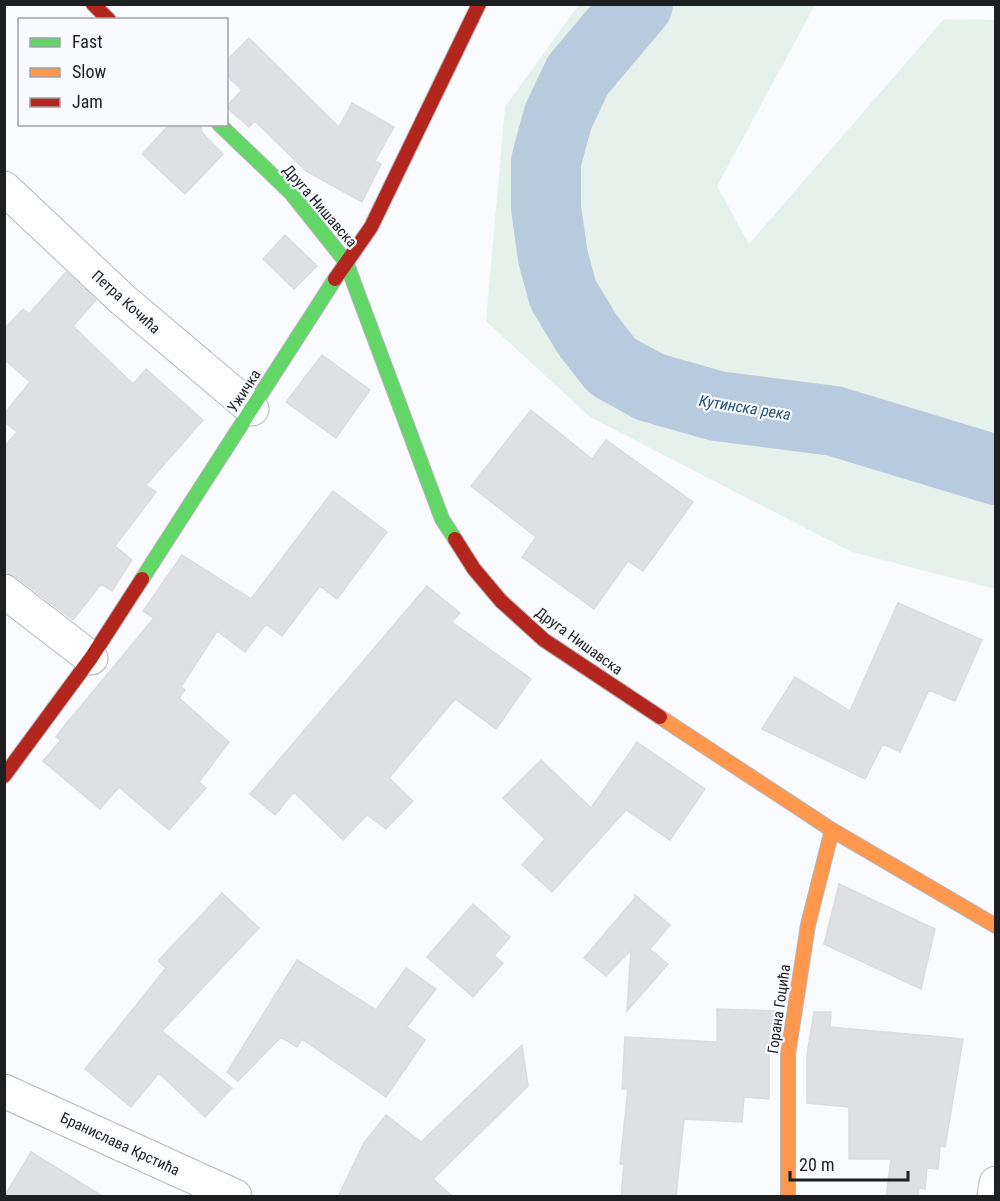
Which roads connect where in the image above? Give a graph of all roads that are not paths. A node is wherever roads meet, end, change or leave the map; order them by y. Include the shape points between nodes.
1 (93, 4) edge
2 (479, 4) edge
3 (107, 18) edge
4 (221, 126) edge
5 (4, 188) edge
6 (346, 262) junction
7 (252, 410) junction
8 (4, 591) edge
9 (91, 658) junction
10 (4, 777) edge
11 (832, 830) junction
12 (996, 926) edge
13 (4, 1091) edge
14 (996, 1183) edge
15 (235, 1197) edge
16 (788, 1197) edge
17 (994, 1197) edge

1 - 3 street
2 - 6 street, Ужичка via 370,227
4 - 6 street, Друга Нишавска via 291,193
5 - 7 street, Петра Кочића via 122,299
6 - 7 street, Ужичка
6 - 11 street, Друга Нишавска via 442,519 501,602 544,640
7 - 9 street, Ужичка
8 - 9 street
9 - 10 street, Ужичка
11 - 12 street, Друга Нишавска
11 - 16 street, Горана Гоцића via 808,925 788,1054
13 - 15 street, Бранислава Крстића
14 - 17 street

